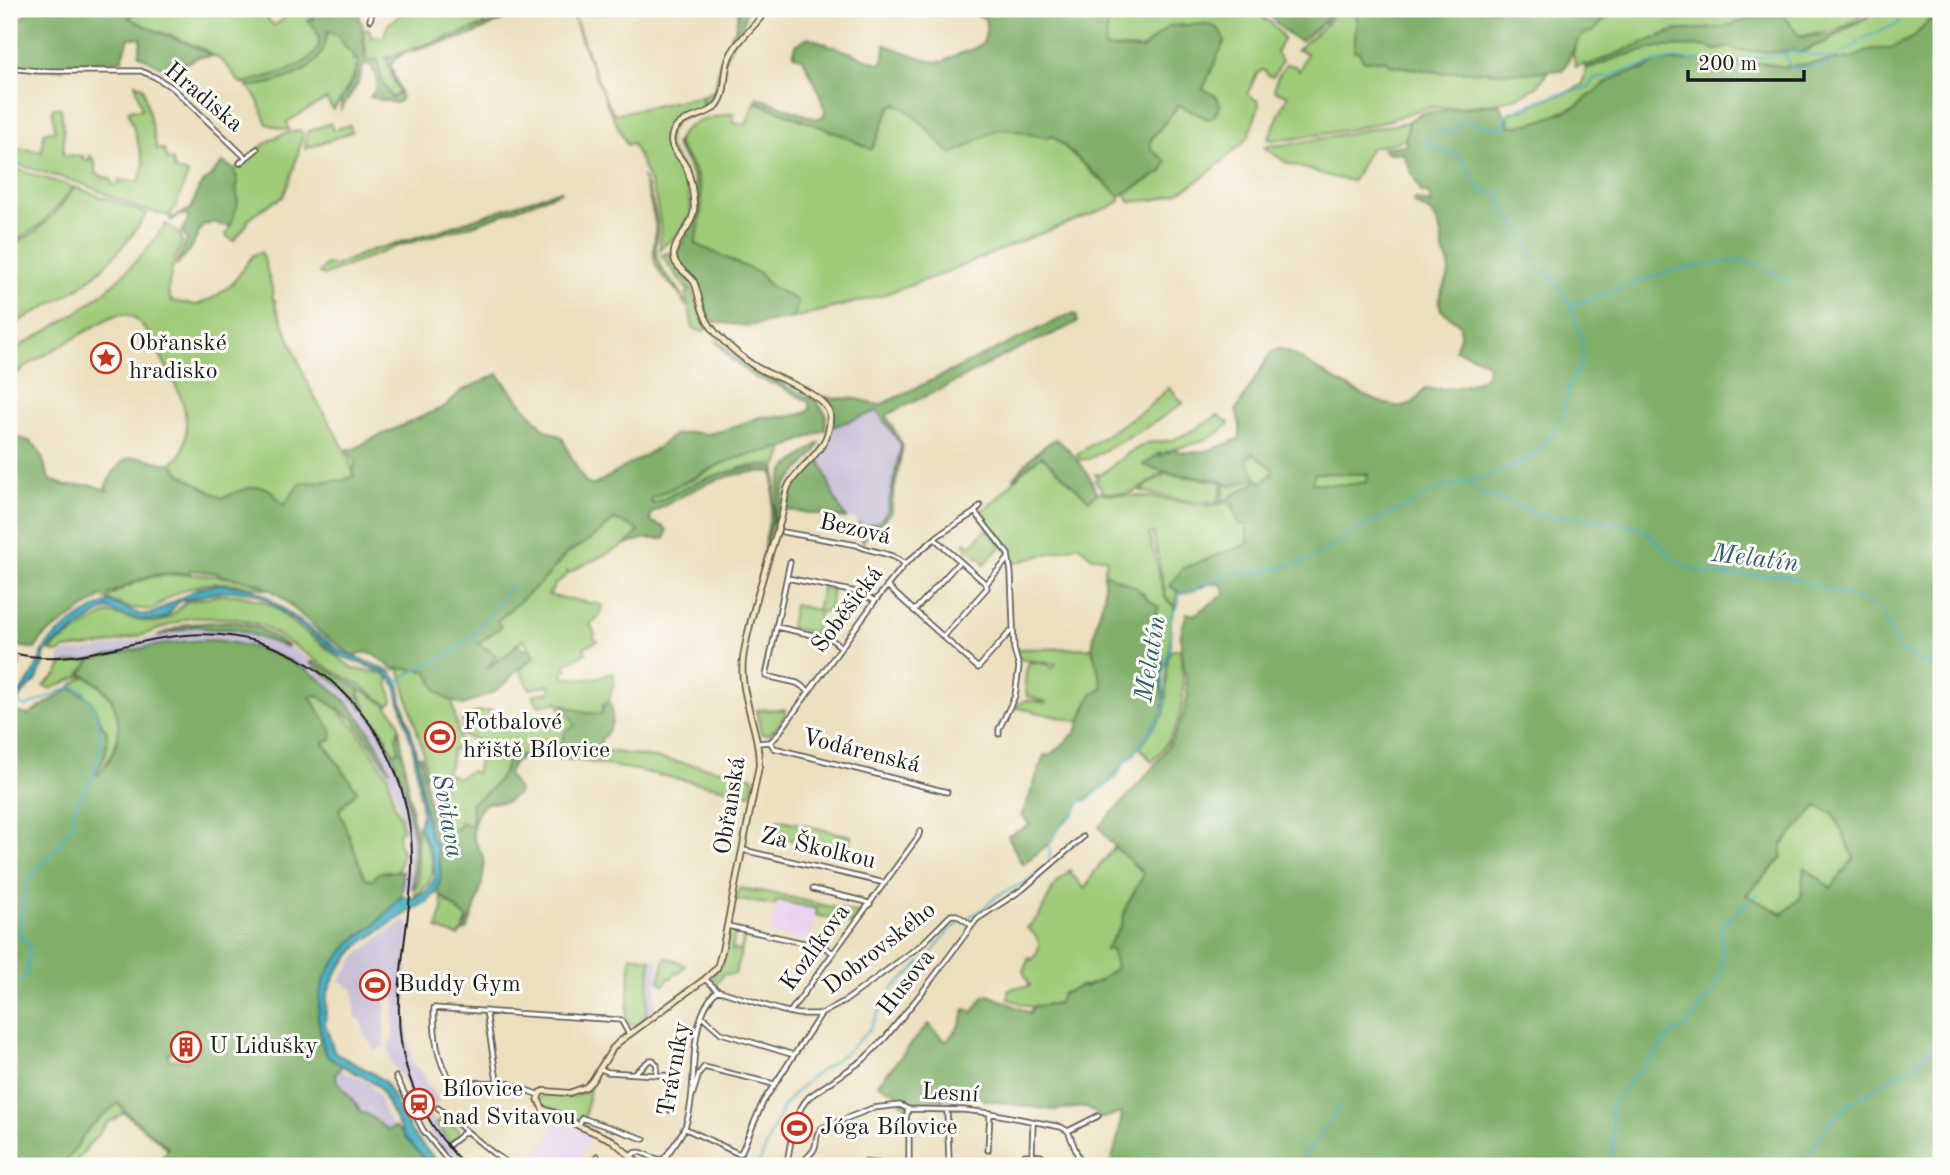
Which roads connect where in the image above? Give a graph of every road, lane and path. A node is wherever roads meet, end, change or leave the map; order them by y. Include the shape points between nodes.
1 (373, 9) edge
2 (767, 9) edge
3 (370, 20) dead end
4 (9, 68) edge
5 (257, 149) dead end
6 (246, 158) junction
7 (240, 163) dead end
8 (980, 506) dead end
9 (975, 512) junction
10 (783, 532) dead end
11 (795, 535) junction
12 (935, 539) junction
13 (794, 542) dead end
14 (1008, 559) junction
15 (960, 561) junction
16 (790, 562) dead end
17 (905, 564) junction
18 (786, 578) junction
19 (986, 584) junction
20 (887, 586) junction
21 (875, 601) junction
22 (914, 611) junction
23 (776, 627) junction
24 (1009, 635) dead end
25 (943, 637) junction
26 (841, 647) junction
27 (809, 691) junction
28 (999, 734) dead end
29 (770, 742) junction
30 (757, 743) junction
31 (947, 792) dead end
32 (920, 831) dead end
33 (1083, 837) dead end
34 (743, 849) junction
35 (885, 883) junction
36 (813, 889) dead end
37 (870, 904) junction
38 (971, 925) junction
39 (728, 926) junction
40 (833, 953) junction
41 (705, 979) junction
42 (717, 990) junction
43 (486, 1012) junction
44 (790, 1012) junction
45 (821, 1014) junction
46 (702, 1016) junction
47 (629, 1034) junction
48 (794, 1055) junction
49 (601, 1069) junction
50 (634, 1073) junction
51 (656, 1074) junction
52 (396, 1077) dead end
53 (497, 1081) junction
54 (775, 1084) junction
55 (538, 1095) junction
56 (690, 1101) junction
57 (438, 1108) dead end
58 (908, 1109) junction
59 (670, 1110) dead end
60 (947, 1111) junction
61 (990, 1113) junction
62 (1098, 1116) dead end
63 (1033, 1122) junction
64 (579, 1126) junction
65 (684, 1128) junction
66 (1068, 1130) junction
67 (466, 1131) junction
68 (644, 1139) dead end
69 (449, 1146) dead end
70 (988, 1150) dead end
71 (1025, 1155) dead end
72 (1032, 1155) junction
73 (597, 1156) dead end
74 (631, 1156) junction
75 (1041, 1156) dead end
76 (452, 1166) edge
77 (512, 1166) edge
78 (591, 1166) edge
79 (642, 1166) edge
80 (786, 1166) edge
81 (799, 1166) edge
82 (857, 1166) edge
83 (909, 1166) edge
84 (952, 1166) edge
85 (1082, 1166) edge

1 - 3 street
2 - 30 main road, Obřanská via 730,55 720,102 685,121 674,131 671,143 686,167 694,206 674,260 694,283 710,328 748,362 821,401 830,413 820,450 787,489 746,644 742,680
4 - 6 street, Hradiska via 150,74 173,88
5 - 6 street, Hradiska
6 - 7 street, Hradiska
8 - 9 street, Soběšická
9 - 12 street, Soběšická
9 - 14 street
10 - 11 street, Bezová
11 - 13 street, Bezová
11 - 17 street, Bezová via 857,545 891,554
12 - 15 street
12 - 17 street, Soběšická
14 - 19 street
14 - 28 street via 1019,666 1015,696
15 - 19 street
15 - 22 street
16 - 18 street
17 - 20 street, Soběšická
18 - 21 street via 861,593
18 - 23 street
19 - 25 street via 987,589
20 - 21 street, Soběšická
20 - 22 street
21 - 26 street, Soběšická
22 - 25 street
23 - 26 street via 831,639
23 - 27 street via 766,677
24 - 25 street via 978,668
26 - 27 street, Soběšická
27 - 29 street, Soběšická
29 - 30 street
29 - 31 street, Vodárenská via 774,748
30 - 34 main road, Obřanská via 759,772
32 - 35 street, Kozlíkova
33 - 38 street, Husova via 1023,889
34 - 35 street, Za Školkou
34 - 39 main road, Obřanská
35 - 37 street, Kozlíkova
36 - 37 street, Kozlíkova
37 - 40 street, Kozlíkova
38 - 45 street, Dobrovského via 951,915 921,945
38 - 80 street, Husova via 886,1037 802,1105
39 - 40 street
39 - 41 main road, Obřanská via 719,964
40 - 44 street, Kozlíkova
41 - 42 street
41 - 47 main road, Obřanská
42 - 44 street
42 - 46 street, Trávníky
43 - 47 street via 621,1020
43 - 53 street
43 - 53 street via 434,1008 435,1033 451,1081
44 - 45 street
45 - 48 street, Dobrovského
46 - 48 street via 721,1033
46 - 56 street, Trávníky
47 - 49 main road, Obřanská via 612,1048
48 - 54 street, Dobrovského
49 - 50 street
49 - 55 main road, Obřanská via 577,1091 546,1090
50 - 51 street
50 - 51 street via 653,1060
51 - 59 street via 673,1076
52 - 76 street via 423,1130
53 - 55 street
54 - 56 street via 704,1067
54 - 65 street, Dobrovského via 741,1153
55 - 64 main road via 541,1107
56 - 65 street, Trávníky
57 - 67 street
58 - 60 street, Lesní
58 - 81 street, Lesní via 900,1105 873,1108 829,1124 818,1131 814,1149
58 - 83 street
60 - 61 street, Lesní
60 - 84 street
61 - 63 street, Lesní
61 - 70 street, Lesní
62 - 66 street
63 - 66 street, Lesní
63 - 72 street
64 - 68 street via 582,1118
64 - 74 main road via 612,1140
65 - 74 street, Trávníky via 664,1159 639,1151
66 - 85 street
67 - 69 street
67 - 77 street
71 - 72 street
72 - 75 street
73 - 78 street
74 - 79 main road
82 - 83 street via 864,1162

